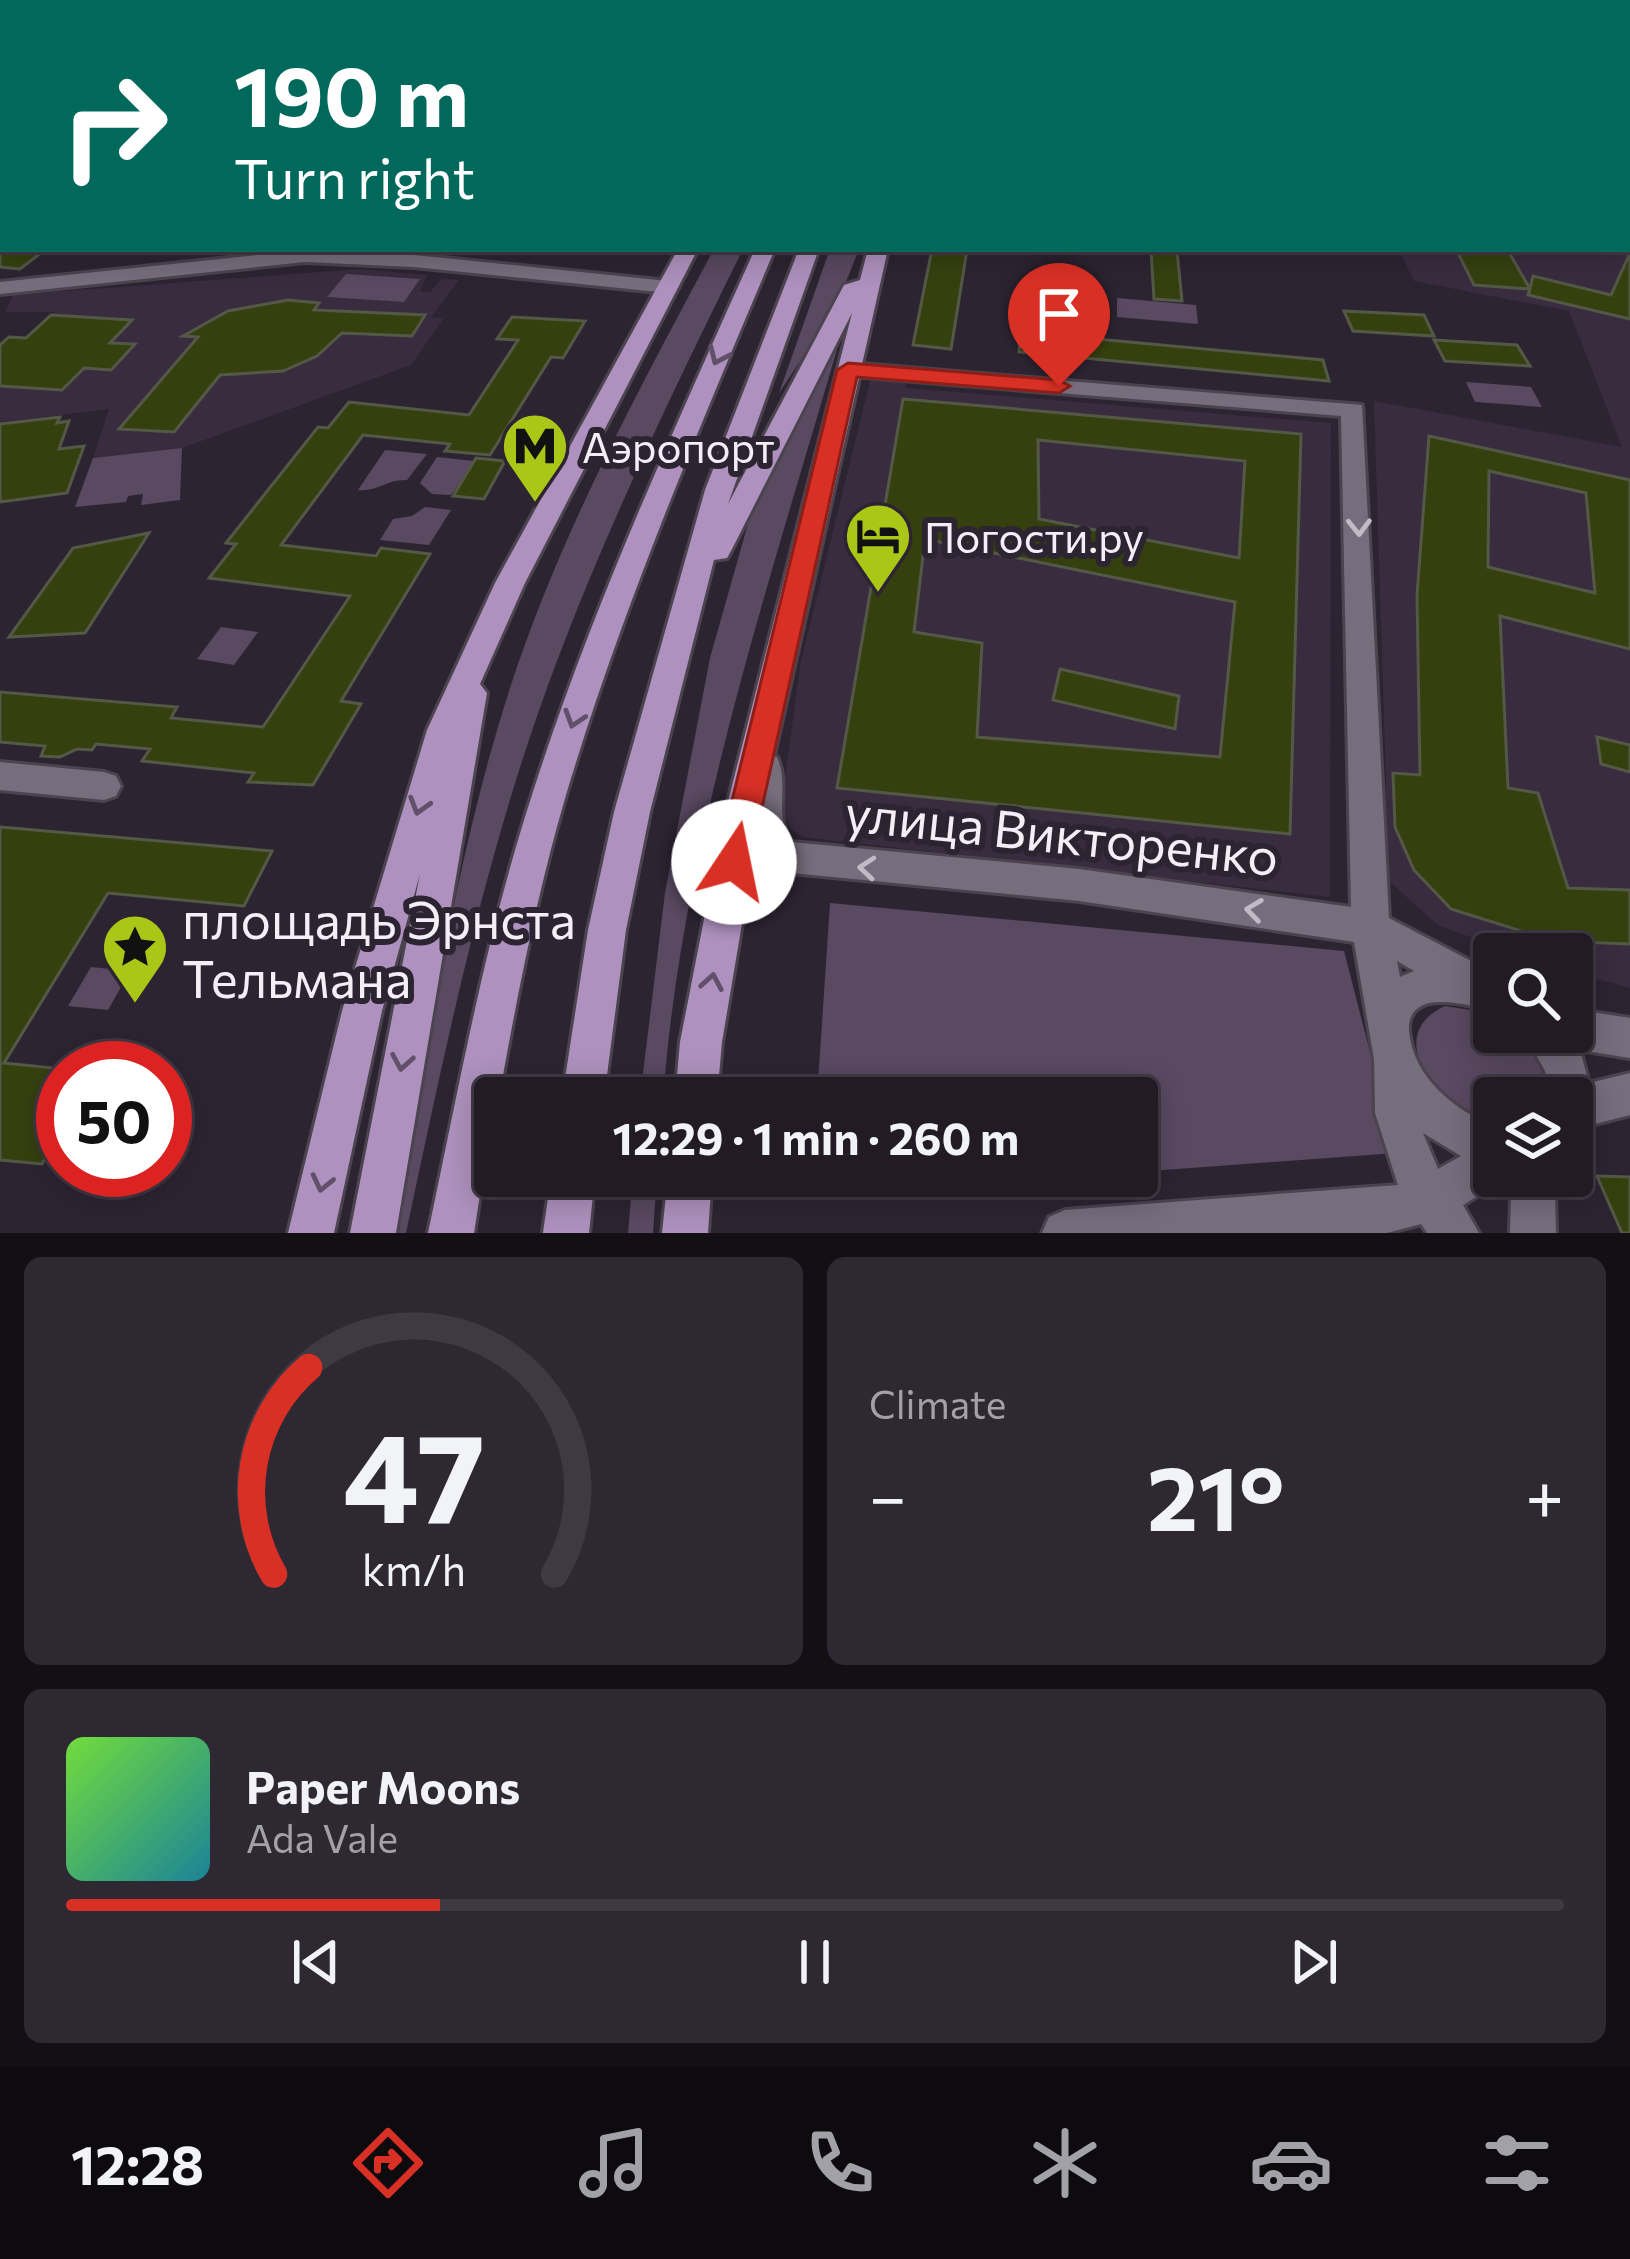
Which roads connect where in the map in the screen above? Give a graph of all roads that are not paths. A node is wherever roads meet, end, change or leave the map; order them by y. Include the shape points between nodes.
1 (686, 252) edge
2 (764, 252) edge
3 (808, 252) edge
4 (873, 252) edge
5 (874, 252) edge
6 (668, 286) junction
7 (0, 288) edge
8 (848, 370) junction
9 (688, 610) junction
10 (477, 658) junction
11 (772, 683) junction
12 (0, 776) edge
13 (104, 786) dead end
14 (1370, 927) junction
15 (1473, 983) edge
16 (1473, 986) edge
17 (1593, 1032) edge
18 (1630, 1038) edge
19 (1390, 1040) junction
20 (586, 1077) edge
21 (698, 1077) edge
22 (1630, 1094) edge
23 (1593, 1104) edge
24 (1473, 1138) edge
25 (1473, 1184) edge
26 (570, 1197) edge
27 (688, 1197) edge
28 (1532, 1197) edge
29 (1442, 1216) edge
30 (311, 1233) edge
31 (373, 1233) edge
32 (451, 1233) edge
33 (566, 1233) edge
34 (685, 1233) edge
35 (1065, 1233) edge
36 (1533, 1233) edge

1 - 6 main road
2 -> 32 main road via 615,602 546,803
3 - 9 main road via 718,490
4 - 9 main road
5 - 8 main road
6 - 7 street via 305,256
6 - 10 main road
8 - 11 main road
8 -> 14 street via 1353,410
9 - 20 main road via 632,812
10 -> 30 main road via 443,730 404,857
10 -> 31 main road
14 -> 11 street, улица Викторенко via 1079,885 781,857 761,816
21 -> 11 main road
12 - 13 street
14 - 15 street, улица Викторенко
14 - 19 street
16 - 19 street via 1426,984 1396,1003
17 - 18 street
19 - 24 street via 1418,1104
19 - 29 street via 1393,1112 1406,1157
22 - 23 street
25 - 29 street
26 - 33 main road
27 - 34 main road
28 - 36 street
29 - 35 street via 1380,1211

